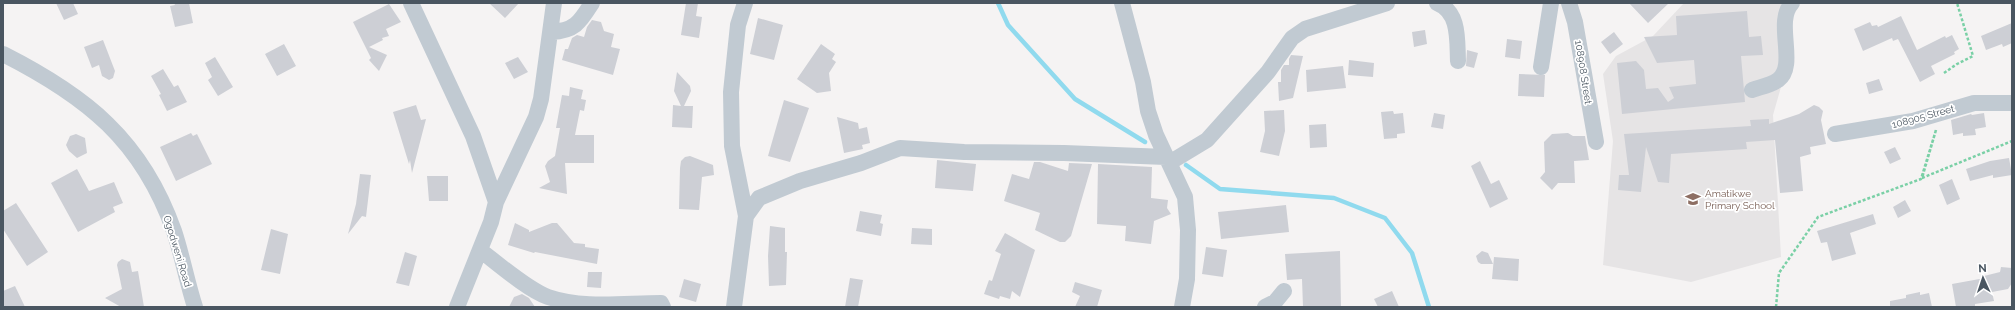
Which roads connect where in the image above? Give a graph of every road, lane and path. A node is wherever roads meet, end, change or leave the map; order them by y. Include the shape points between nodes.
1 (411, 3) edge
2 (554, 3) edge
3 (592, 3) edge
4 (745, 3) edge
5 (1122, 3) edge
6 (1387, 3) edge
7 (1437, 3) edge
8 (1551, 3) edge
9 (1569, 3) edge
10 (1792, 3) edge
11 (1957, 3) edge
12 (551, 32) junction
13 (3, 54) edge
14 (1458, 61) dead end
15 (1541, 67) dead end
16 (1944, 74) dead end
17 (1752, 90) dead end
18 (2012, 103) edge
19 (1942, 113) junction
20 (1835, 134) dead end
21 (2012, 141) edge
22 (1596, 142) dead end
23 (1168, 160) junction
24 (496, 202) junction
25 (746, 216) junction
26 (480, 250) junction
27 (1284, 291) dead end
28 (195, 307) edge
29 (457, 307) edge
30 (663, 307) edge
31 (734, 307) edge
32 (1182, 307) edge
33 (1265, 307) edge
34 (1776, 307) edge

1 - 24 street via 473,136
2 - 12 street
3 - 12 street via 581,20 571,28
4 - 25 street via 738,25 731,92 732,146
5 - 23 street via 1148,111
6 - 23 street via 1305,29 1292,38 1268,72 1207,140
7 - 14 street via 1443,6 1454,21
8 - 15 street
9 - 22 street, 108908 Street via 1577,30
10 - 17 street via 1785,13 1784,74 1778,80
11 - 16 path via 1973,56
12 - 24 street via 536,118
13 - 28 street, Ogodweni Road via 80,99 129,146 156,188 165,208
18 - 19 street, 108905 Street via 1974,103
19 - 20 street, 108905 Street via 1913,121
19 - 21 path via 1922,178
19 - 34 path via 1921,179 1818,217 1779,273
23 - 25 street via 1064,153 964,152 900,148 759,198
23 - 32 street via 1185,197 1188,230 1187,279
24 - 26 street
25 - 31 street
26 - 29 street
26 - 30 street via 547,296 576,303 661,303
27 - 33 street via 1275,302

